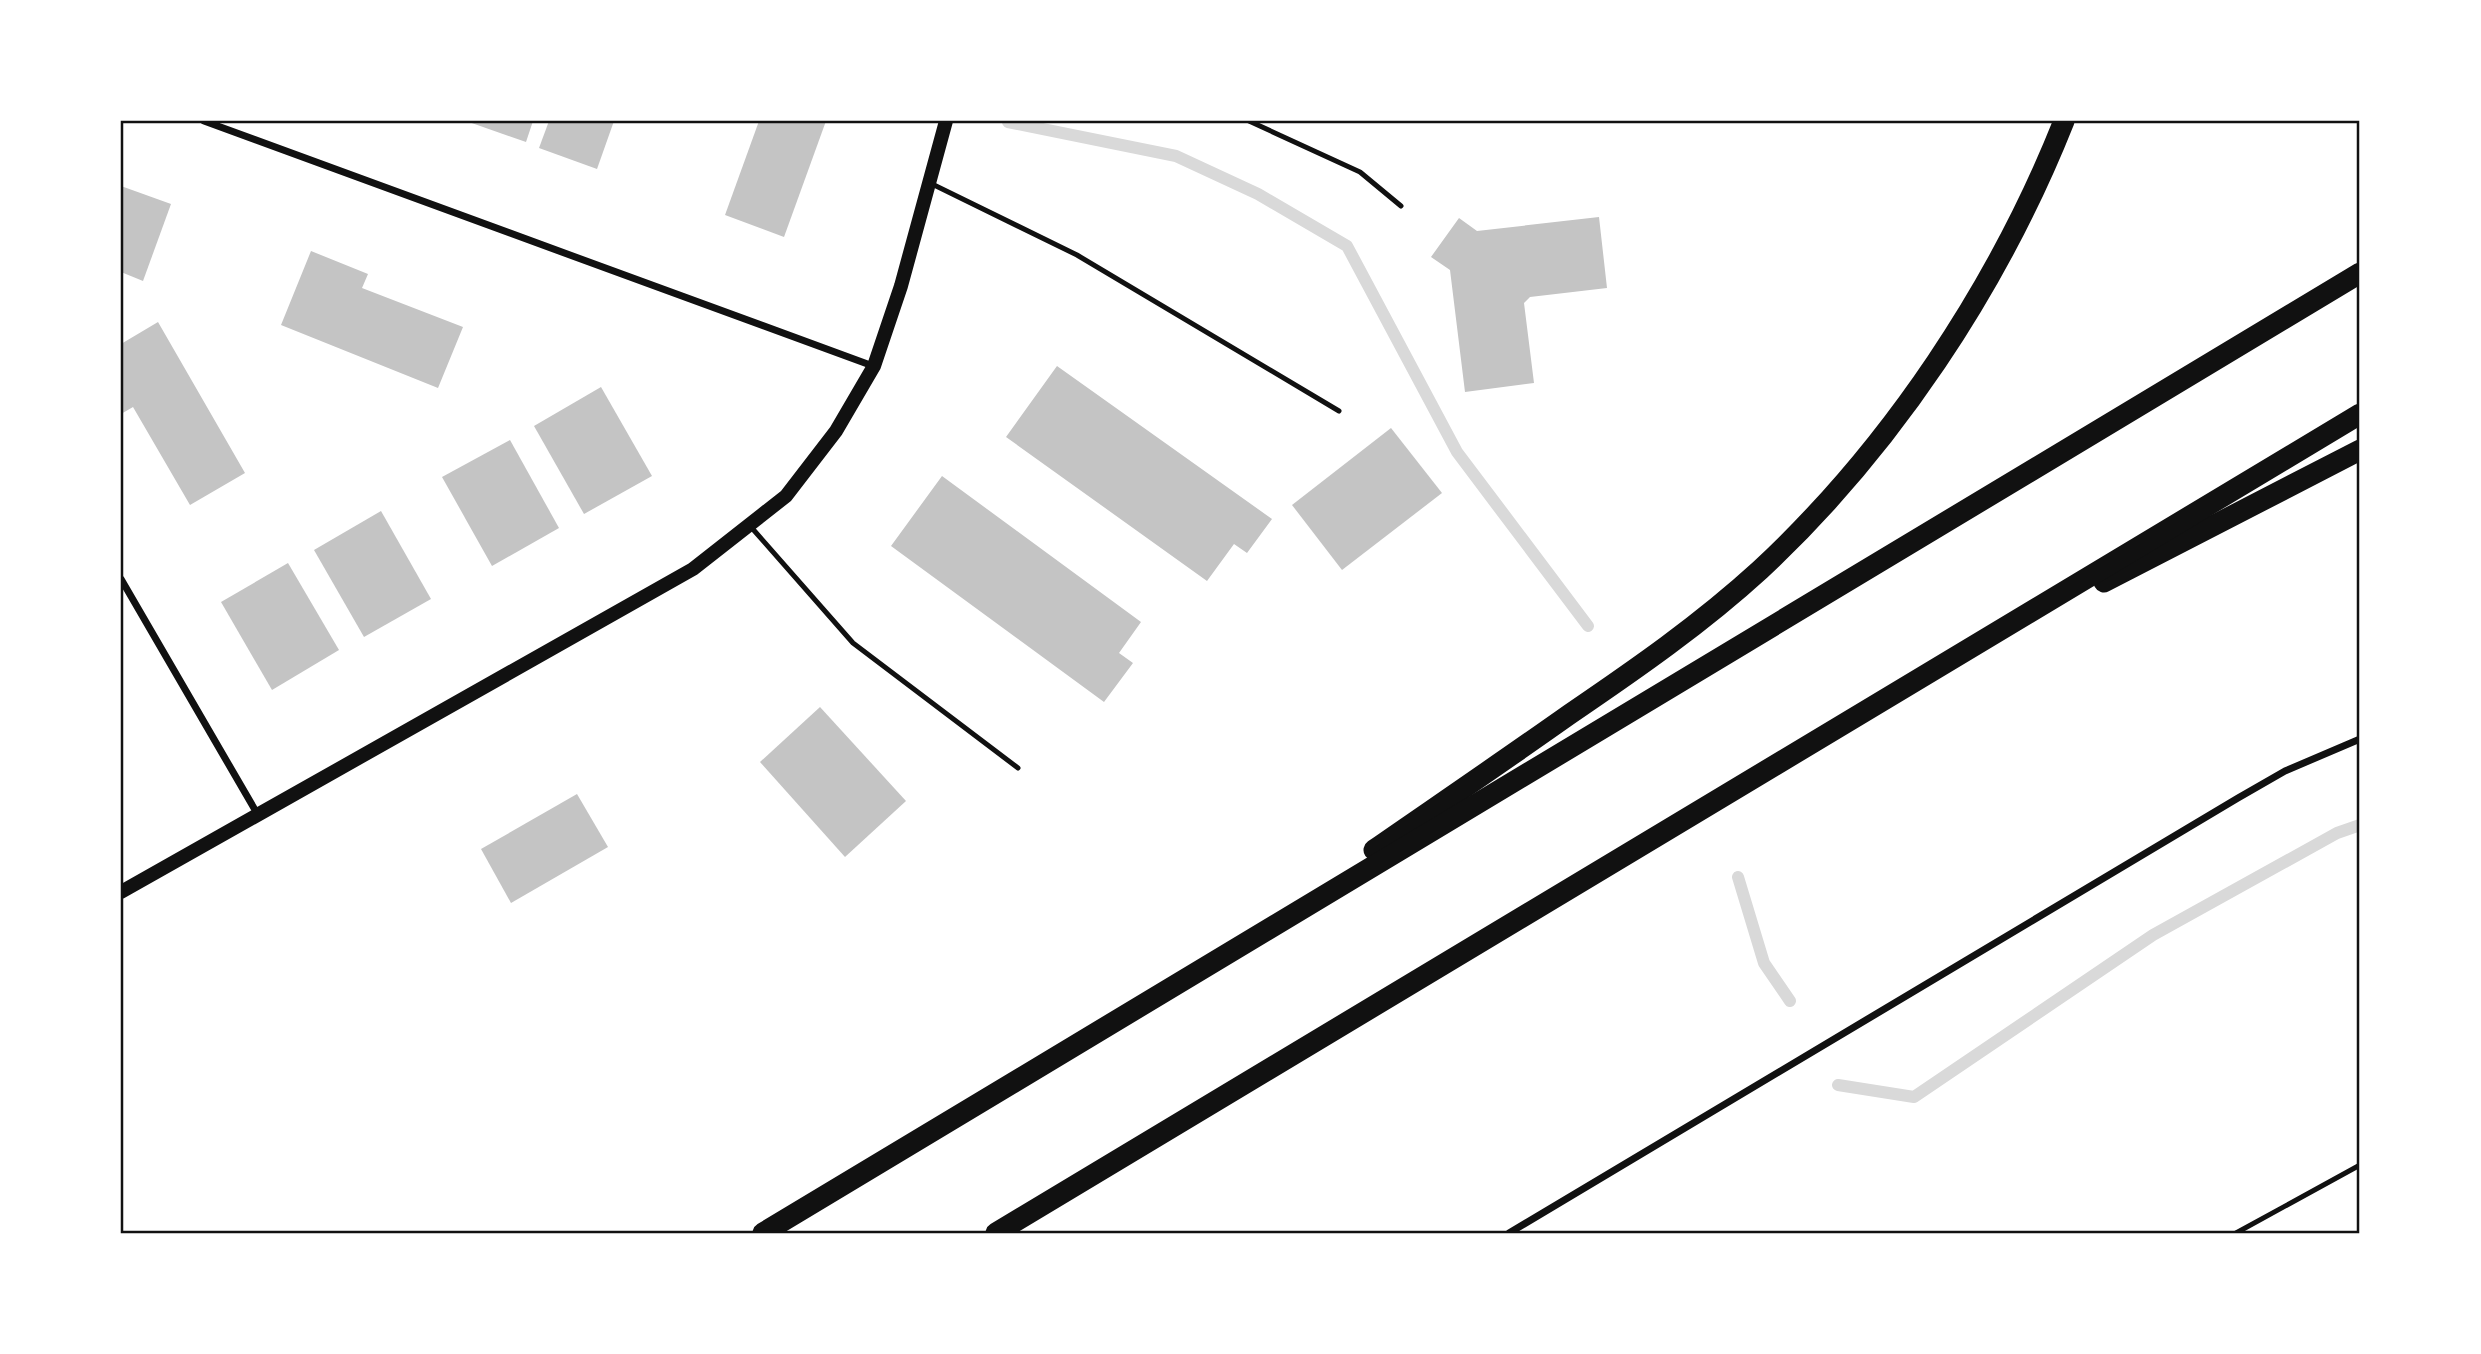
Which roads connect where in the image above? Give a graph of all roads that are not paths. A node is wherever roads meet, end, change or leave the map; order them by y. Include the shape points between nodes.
1 (204, 121) edge
2 (946, 121) edge
3 (1249, 121) edge
4 (2064, 121) edge
5 (929, 182) junction
6 (1401, 206) dead end
7 (2360, 273) edge
8 (874, 366) junction
9 (1339, 411) dead end
10 (2360, 414) edge
11 (2360, 450) edge
12 (749, 525) junction
13 (121, 579) edge
14 (1922, 676) junction
15 (2360, 739) edge
16 (1018, 768) dead end
17 (258, 816) junction
18 (121, 892) edge
19 (1208, 965) junction
20 (2360, 1165) edge
21 (763, 1233) edge
22 (996, 1233) edge
23 (1508, 1233) edge
24 (2236, 1233) edge

1 - 8 street
2 - 5 main road
3 - 6 lane via 1360,172
4 - 19 highway via 2026,205 1952,335 1867,453 1760,569 1660,652
5 - 8 main road
5 - 9 lane via 1077,255
7 - 19 highway
8 - 12 main road via 836,431 786,496
10 - 14 highway
11 - 14 highway
12 - 16 lane via 853,643
12 - 17 main road via 693,569
13 - 17 street
14 - 22 highway
15 - 23 street via 2238,797
17 - 18 main road
19 - 21 highway
20 - 24 lane

